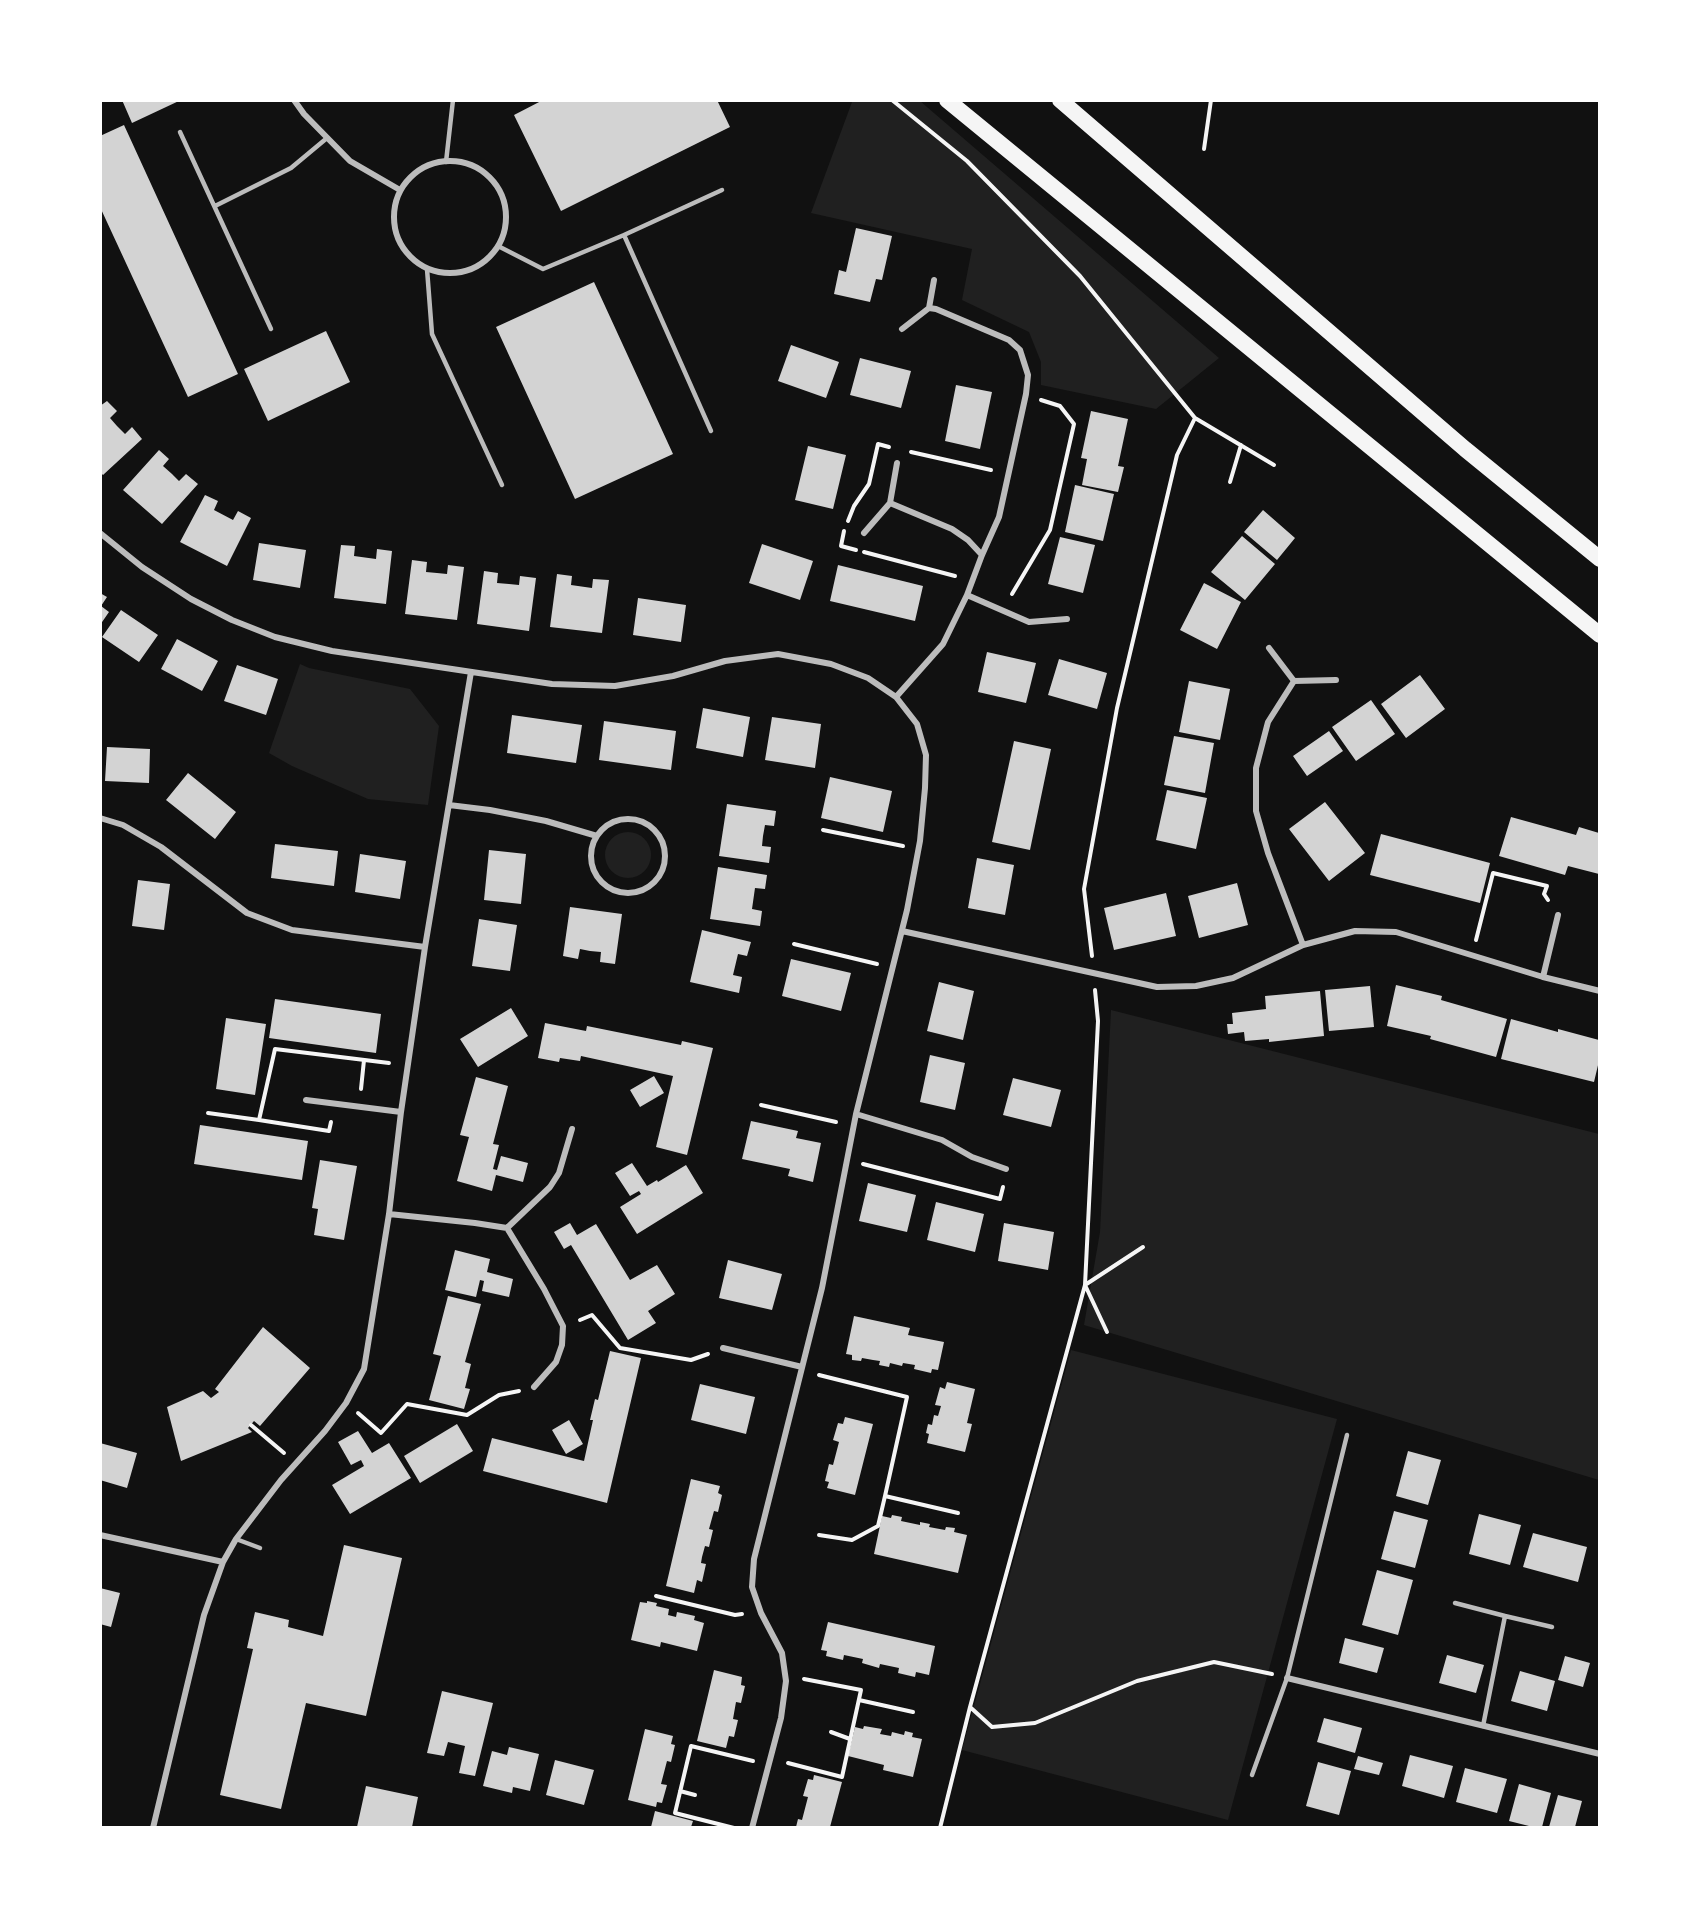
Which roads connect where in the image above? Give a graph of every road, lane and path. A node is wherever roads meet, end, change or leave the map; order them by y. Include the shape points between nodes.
1 (294, 100) edge
2 (453, 100) edge
3 (892, 100) edge
4 (947, 100) edge
5 (1060, 100) edge
6 (1211, 100) edge
7 (180, 132) dead end
8 (327, 138) junction
9 (1204, 149) dead end
10 (446, 162) junction
11 (400, 190) junction
12 (722, 190) dead end
13 (215, 206) junction
14 (624, 235) junction
15 (498, 246) junction
16 (427, 269) junction
17 (934, 280) dead end
18 (929, 308) junction
19 (271, 329) dead end
20 (902, 329) dead end
21 (1026, 394) junction
22 (1195, 418) junction
23 (711, 431) dead end
24 (1240, 445) junction
25 (897, 463) dead end
26 (1274, 465) dead end
27 (1230, 482) dead end
28 (502, 485) dead end
29 (890, 502) junction
30 (100, 533) edge
31 (864, 533) dead end
32 (982, 555) junction
33 (1599, 559) edge
34 (967, 595) junction
35 (1001, 610) junction
36 (1067, 619) dead end
37 (1599, 635) edge
38 (1269, 648) dead end
39 (471, 672) junction
40 (1294, 681) junction
41 (1336, 681) dead end
42 (896, 697) junction
43 (450, 805) junction
44 (100, 818) edge
45 (823, 830) dead end
46 (597, 836) junction
47 (918, 849) junction
48 (1558, 915) joint
49 (902, 931) junction
50 (794, 944) dead end
51 (1303, 945) junction
52 (425, 947) junction
53 (1472, 955) junction
54 (892, 968) junction
55 (1094, 972) junction
56 (1543, 977) junction
57 (1599, 992) edge
58 (364, 1060) dead end
59 (306, 1100) dead end
60 (761, 1105) dead end
61 (359, 1107) junction
62 (401, 1112) junction
63 (208, 1113) dead end
64 (856, 1114) junction
65 (259, 1120) dead end
66 (854, 1126) junction
67 (572, 1129) dead end
68 (847, 1160) junction
69 (1006, 1169) joint
70 (389, 1214) junction
71 (507, 1228) junction
72 (1143, 1247) dead end
73 (1085, 1285) junction
74 (563, 1326) junction
75 (1107, 1332) dead end
76 (723, 1348) joint
77 (801, 1369) junction
78 (534, 1387) joint
79 (346, 1403) junction
80 (251, 1425) dead end
81 (1347, 1435) dead end
82 (296, 1463) junction
83 (885, 1496) junction
84 (958, 1513) dead end
85 (100, 1535) edge
86 (819, 1535) dead end
87 (236, 1539) junction
88 (260, 1548) dead end
89 (223, 1562) junction
90 (656, 1596) dead end
91 (1455, 1604) dead end
92 (761, 1613) junction
93 (1505, 1616) junction
94 (1552, 1627) dead end
95 (785, 1676) junction
96 (1287, 1677) junction
97 (859, 1700) junction
98 (970, 1707) junction
99 (913, 1712) dead end
100 (1483, 1726) junction
101 (831, 1732) dead end
102 (850, 1738) junction
103 (1599, 1754) edge
104 (769, 1762) junction
105 (1252, 1775) dead end
106 (680, 1791) junction
107 (694, 1795) dead end
108 (153, 1827) edge
109 (734, 1827) edge
110 (752, 1827) edge
111 (940, 1827) edge

1 - 8 street
2 - 10 lane
3 - 22 path via 967,160 1080,276
4 - 37 highway
5 - 33 highway via 1465,449
6 - 9 path
7 - 13 lane
8 - 11 street via 350,161
8 - 13 lane via 291,168
10 - 11 street via 433,163 414,174
10 - 15 street via 476,167 493,180 504,199 507,220
11 - 16 street via 394,208 394,227 400,244
12 - 14 lane
13 - 19 lane
14 - 15 lane via 543,268
14 - 23 lane
15 - 16 street via 489,259 470,271 448,274
16 - 28 lane via 432,334
17 - 18 street
18 - 20 street
18 - 21 street via 1009,340 1020,350 1025,362
21 - 32 street via 999,517
21 - 35 path via 1060,406 1074,424 1050,530
22 - 24 path
22 - 55 path via 1177,455 1117,708 1084,889
24 - 26 path
24 - 27 path
25 - 29 street
29 - 31 street
29 - 32 street via 952,529
30 - 39 street via 191,599 275,637 332,651
32 - 34 street
34 - 35 street
34 - 42 street via 943,645
35 - 36 street via 1029,622
38 - 40 street
39 - 42 street via 552,684 615,686 778,654 831,664 868,678
39 - 43 street
40 - 41 street
40 - 51 street via 1268,722 1256,768 1256,811
42 - 47 street via 917,724 926,755
43 - 46 street via 546,821
43 - 52 street
44 - 52 street via 123,825 161,847 247,913 292,930
45 - 47 path
46 - 46 street via 620,819 648,824 659,834 664,848 665,862 660,875 636,892 608,887 592,864
47 - 49 street
48 - 53 path via 1544,894 1547,886 1493,873
48 - 56 street
49 - 54 street
49 - 55 street
50 - 54 path
51 - 53 street via 1355,931 1396,932
51 - 55 street via 1233,978 1196,986 1157,987
52 - 62 street
53 - 56 street
54 - 64 street
55 - 73 path via 1098,1020
56 - 57 street
58 - 61 path
59 - 61 street
60 - 66 path
61 - 62 street
62 - 70 street
63 - 65 path
64 - 66 street
64 - 69 street via 942,1140 972,1157
66 - 68 street
67 - 71 street via 559,1173 550,1187
68 - 69 path via 1000,1199
68 - 77 street via 822,1288
70 - 71 street
70 - 79 street via 364,1369
71 - 74 street
72 - 73 path
73 - 75 path
73 - 98 path
74 - 76 path via 592,1315 620,1348 691,1360
74 - 78 street via 556,1362
76 - 77 street
77 - 83 path via 907,1397
77 - 92 street via 754,1559 752,1587
78 - 79 path via 499,1395 467,1415 407,1404 381,1433
79 - 82 street
80 - 82 path
81 - 96 lane
82 - 87 street
83 - 84 path
83 - 86 path via 878,1526 852,1540
85 - 89 street
87 - 88 lane
87 - 89 street
89 - 108 street via 204,1615
90 - 92 path via 735,1615
91 - 93 lane
92 - 95 street via 782,1653
93 - 94 lane
93 - 100 lane
95 - 97 path via 861,1690
95 - 104 street via 781,1718
96 - 98 path via 1214,1662 1137,1681 1035,1723 992,1727
96 - 100 street
96 - 105 lane
97 - 99 path
97 - 102 path
98 - 111 path
100 - 103 street
101 - 102 path
102 - 104 path via 842,1777
104 - 106 path via 691,1746
104 - 110 street
106 - 107 path
106 - 109 path via 675,1813

